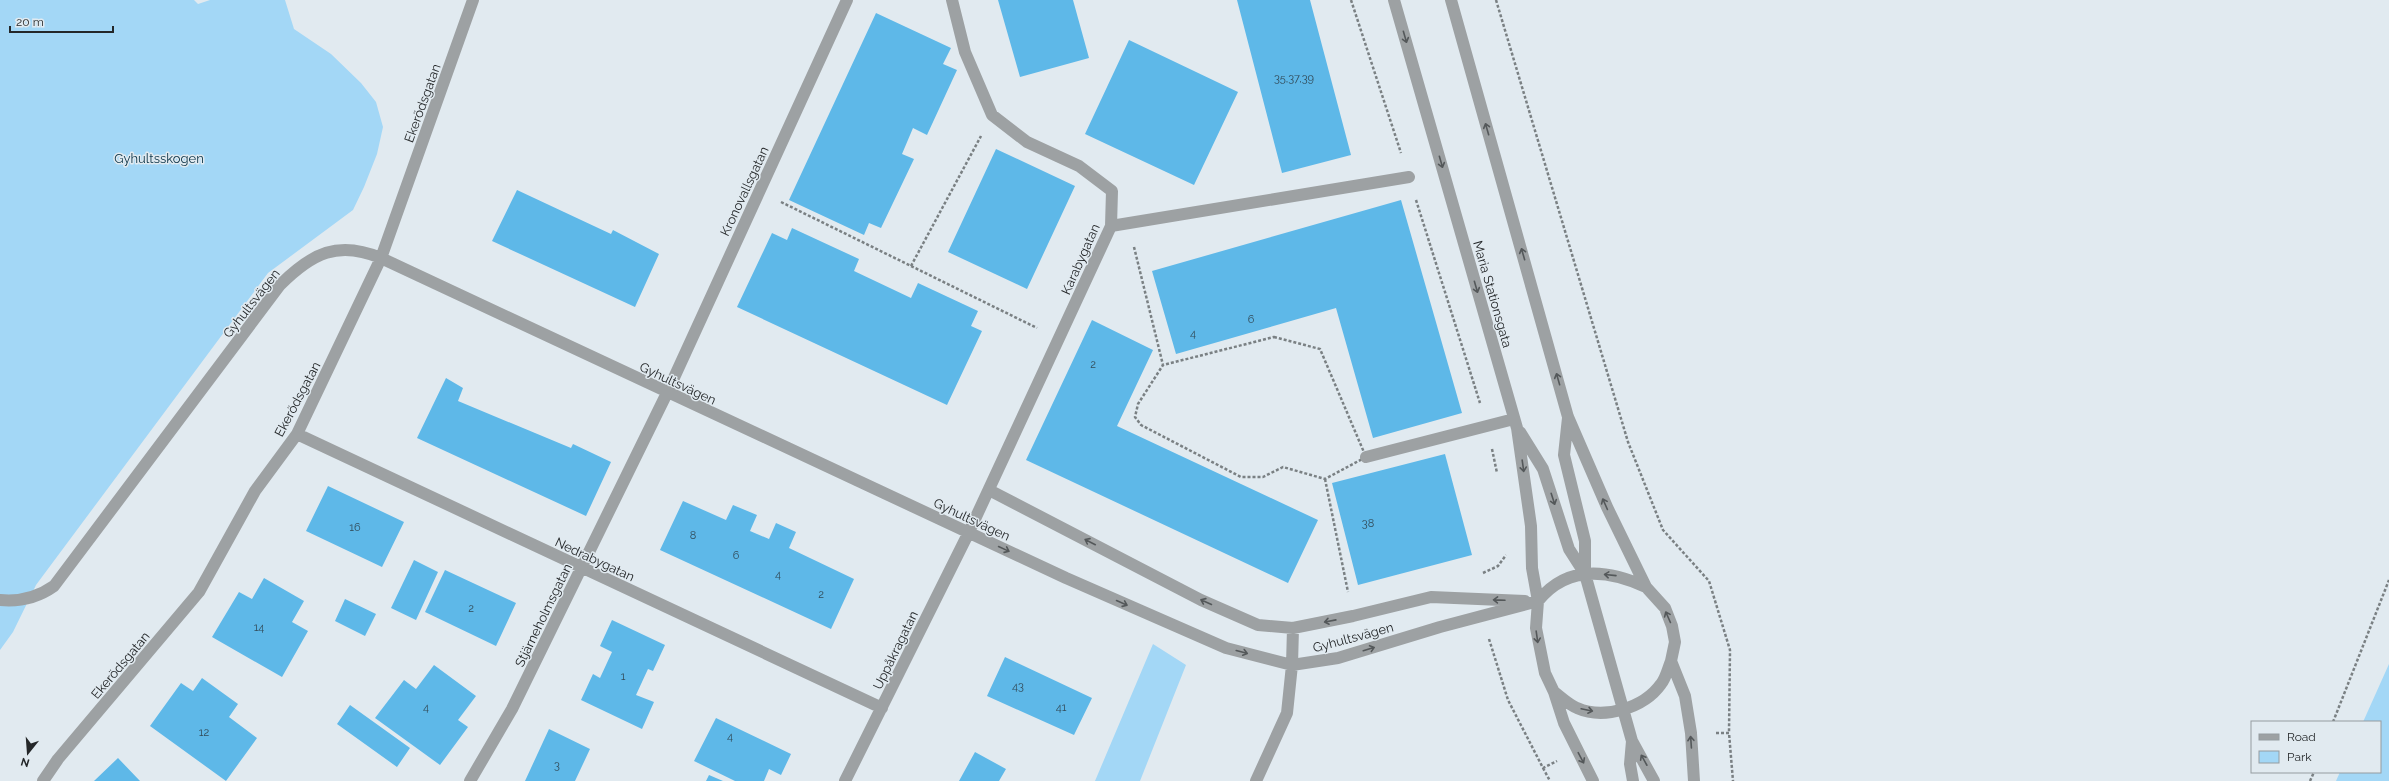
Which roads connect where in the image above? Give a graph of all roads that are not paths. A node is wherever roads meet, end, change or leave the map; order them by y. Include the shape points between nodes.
1 (473, 0) edge
2 (847, 0) edge
3 (952, 0) edge
4 (1394, 0) edge
5 (1451, 0) edge
6 (1409, 177) dead end
7 (1111, 226) junction
8 (381, 258) junction
9 (667, 393) junction
10 (1568, 417) junction
11 (1516, 423) junction
12 (297, 434) junction
13 (1366, 457) road end
14 (989, 490) junction
15 (969, 532) junction
16 (582, 568) junction
17 (1585, 574) junction
18 (1646, 587) junction
19 (0, 600) edge
20 (1538, 601) junction
21 (1293, 628) junction
22 (1671, 661) junction
23 (1292, 665) junction
24 (1554, 692) junction
25 (882, 708) junction
26 (1622, 710) junction
27 (1632, 741) junction
28 (43, 781) edge
29 (470, 781) edge
30 (845, 781) edge
31 (1256, 781) edge
32 (1593, 781) edge
33 (1633, 781) edge
34 (1654, 781) edge
35 (1694, 781) edge

1 - 8 street, Ekerödsgatan
2 - 9 street, Kronovallsgatan
3 - 7 street, Karabygatan via 965,52 992,115 1027,142 1079,166 1112,191
4 -> 11 street, Maria Stationsgata
10 -> 5 street, Maria Stationsgata
6 - 7 street
7 - 14 street, Karabygatan
8 - 9 street, Gyhultsvägen
8 - 12 street, Ekerödsgatan
8 - 19 street, Gyhultsvägen via 343,249 319,255 295,270 280,285 62,577 35,597
9 - 15 street, Gyhultsvägen
9 - 16 street, Stjärneholmsgatan
10 - 17 street via 1564,455 1584,542
18 -> 10 street, Maria Stationsgata via 1607,507
11 - 13 street
11 -> 17 street via 1543,469 1569,549
11 -> 20 street, Maria Stationsgata via 1531,526 1532,568
12 - 16 street, Nedrabygatan
12 - 28 street, Ekerödsgatan via 255,492 199,592 58,759
14 - 15 street, Karabygatan
21 -> 14 street, Gyhultsvägen via 1258,625 1201,600
15 -> 23 street, Gyhultsvägen via 1226,648
15 - 25 street, Uppåkragatan
16 - 25 street, Nedrabygatan
16 - 29 street, Stjärneholmsgatan via 512,709
18 -> 17 street, Maria Stationsgata via 1630,579 1612,575
17 - 20 street, Maria Stationsgata via 1566,578 1549,588
17 - 26 street
22 -> 18 street, Maria Stationsgata via 1675,642 1672,626 1665,608
20 -> 21 street, Gyhultsvägen via 1432,597
23 -> 20 street, Gyhultsvägen via 1338,658
20 -> 24 street, Maria Stationsgata via 1536,628 1539,647 1545,673
21 - 23 street
22 - 26 street, Maria Stationsgata via 1661,684 1643,701
35 -> 22 street via 1691,733 1685,696
23 - 31 street via 1287,713
24 -> 26 street, Maria Stationsgata via 1576,708 1596,712
24 -> 32 street, Maria Stationsgata via 1564,723
25 - 30 street, Uppåkragatan
26 - 27 street
27 - 33 street via 1630,764
34 -> 27 street

